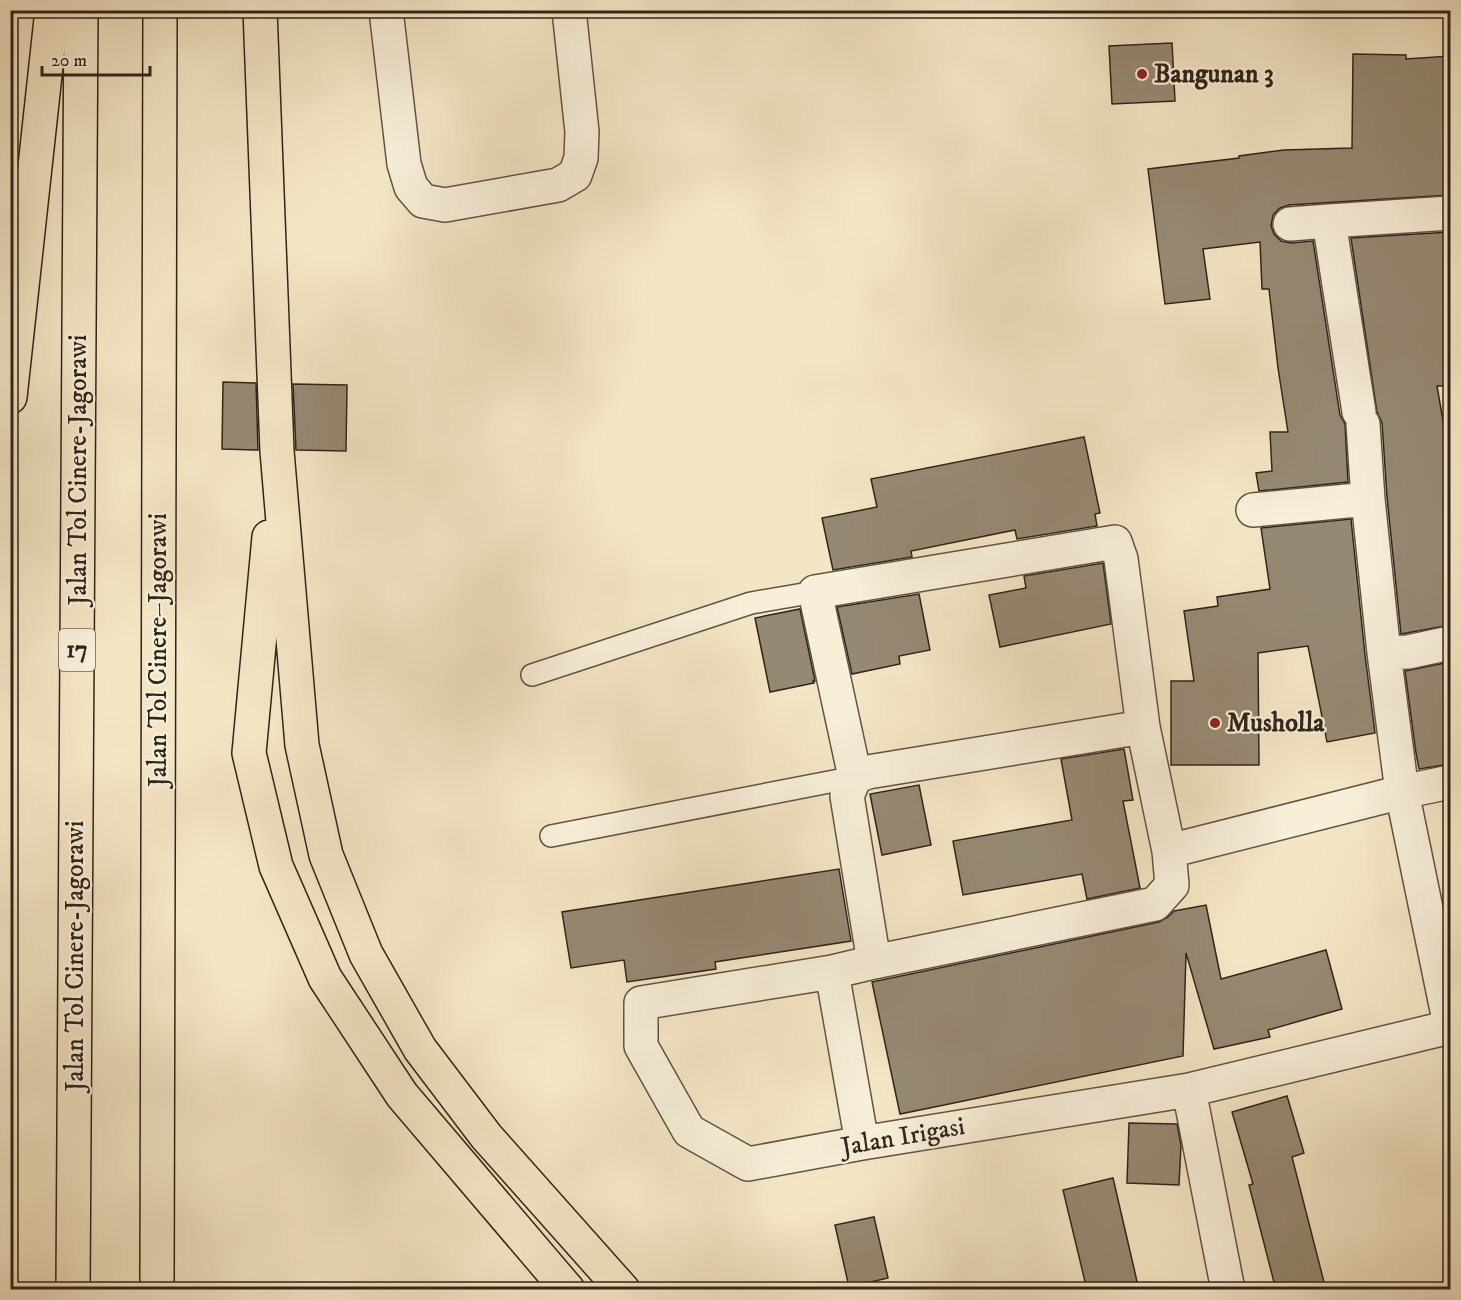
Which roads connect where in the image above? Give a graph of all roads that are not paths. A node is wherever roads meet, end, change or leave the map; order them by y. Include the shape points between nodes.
1 (52, 10) edge
2 (81, 10) edge
3 (160, 10) edge
4 (260, 10) edge
5 (386, 10) edge
6 (569, 10) edge
7 (1450, 213) edge
8 (1329, 221) junction
9 (1290, 224) dead end
10 (10, 397) edge
11 (277, 451) junction
12 (1368, 498) junction
13 (1253, 510) dead end
14 (816, 592) junction
15 (1450, 643) edge
16 (1384, 653) junction
17 (532, 675) dead end
18 (1143, 727) junction
19 (855, 777) junction
20 (1450, 782) edge
21 (1402, 792) junction
22 (551, 836) dead end
23 (1169, 850) junction
24 (874, 962) junction
25 (832, 972) junction
26 (1450, 1026) edge
27 (1189, 1090) junction
28 (862, 1143) junction
29 (73, 1290) edge
30 (157, 1290) edge
31 (568, 1290) edge
32 (623, 1290) edge
33 (1228, 1290) edge

1 - 10 highway
2 - 29 highway, Jalan Tol Cinere-Jagorawi / 17
3 - 30 highway, Jalan Tol Cinere–Jagorawi
4 - 11 highway
5 - 6 street via 404,164 411,187 423,201 445,205 558,185 575,175 581,158 582,132
7 - 8 street
8 - 9 street
8 - 12 street via 1361,418
11 - 31 highway via 249,753 276,866 325,978 402,1095
11 - 32 highway via 302,745 326,855 366,954 426,1058 486,1136
12 - 13 street
12 - 16 street
14 - 17 lane via 751,603
14 - 18 street via 1114,542 1122,570
14 - 19 street
15 - 16 street
16 - 21 street
18 - 19 street
18 - 23 street
19 - 22 lane
19 - 24 street via 848,796
20 - 21 street
21 - 23 street
21 - 26 street
23 - 24 street via 1173,885 1155,904
24 - 25 street
25 - 28 street
25 - 28 street, Jalan Irigasi via 641,1003 641,1046 689,1131 748,1164
26 - 27 street, Jalan Irigasi
27 - 28 street, Jalan Irigasi
27 - 33 street

